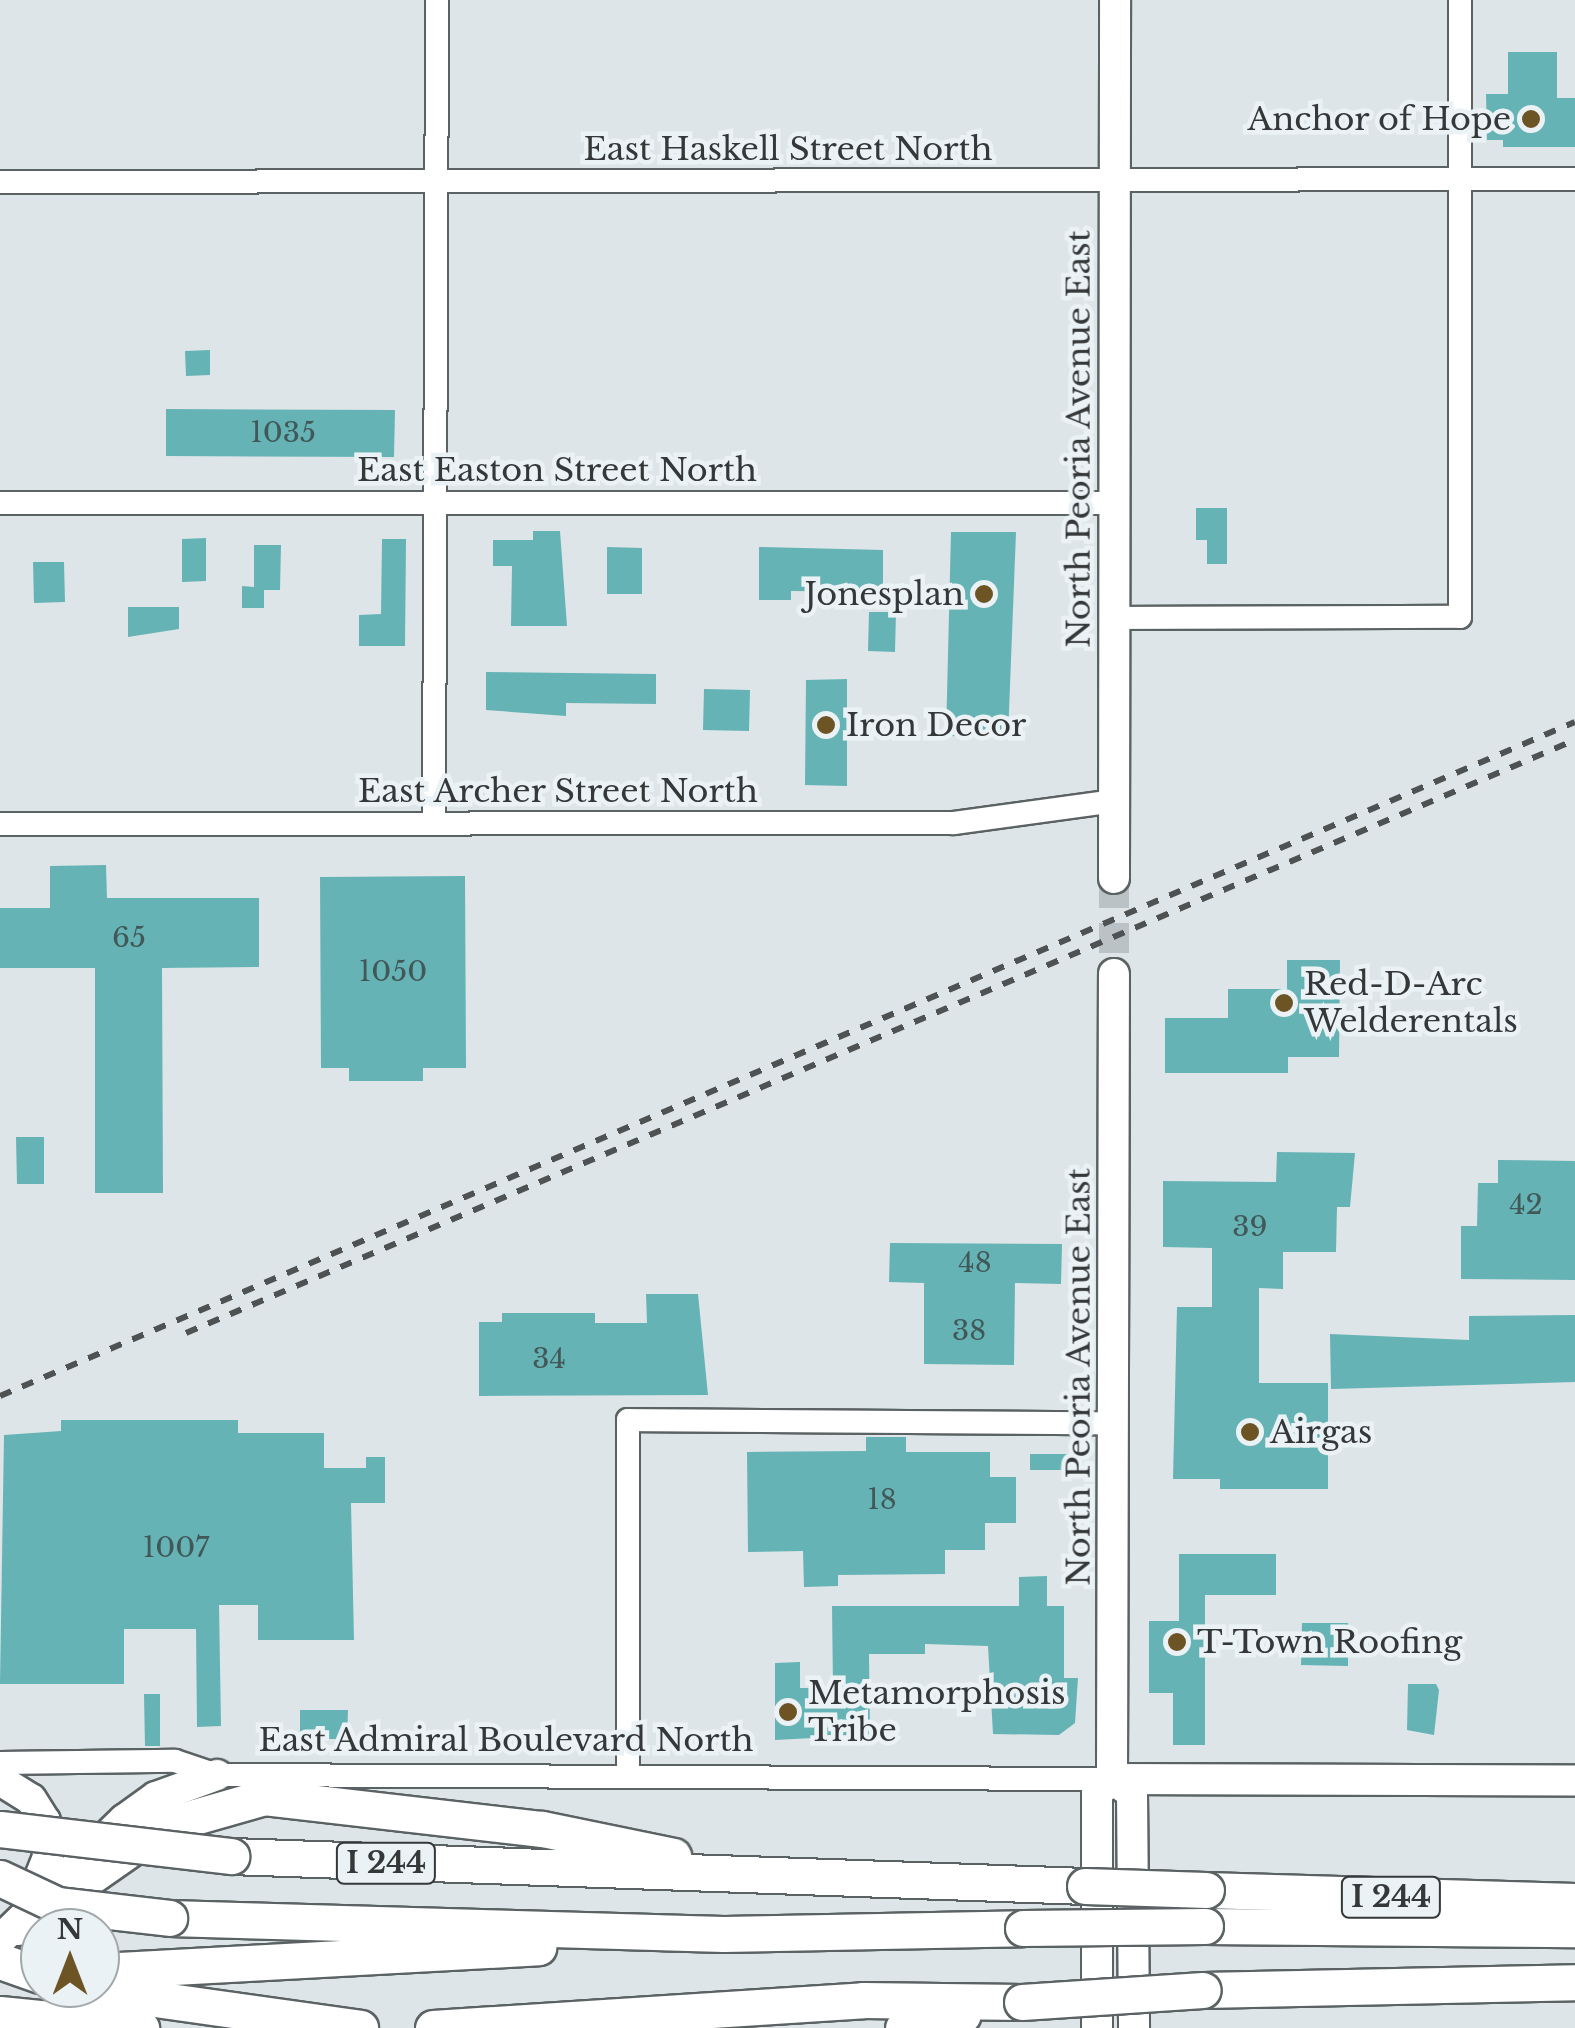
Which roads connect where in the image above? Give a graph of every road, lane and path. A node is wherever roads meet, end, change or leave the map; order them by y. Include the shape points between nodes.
1 (437, 0) edge
2 (1115, 0) edge
3 (1460, 0) edge
4 (1575, 179) edge
5 (434, 181) junction
6 (0, 182) edge
7 (1115, 182) junction
8 (1461, 182) junction
9 (0, 503) edge
10 (435, 503) junction
11 (1114, 504) junction
12 (1114, 618) junction
13 (1114, 801) junction
14 (0, 824) edge
15 (434, 824) junction
16 (1114, 878) tunnel mouth
17 (1114, 974) tunnel mouth
18 (1115, 1423) junction
19 (0, 1763) edge
20 (217, 1775) junction
21 (628, 1775) junction
22 (1112, 1779) junction
23 (0, 1780) edge
24 (1575, 1782) edge
25 (0, 1829) edge
26 (0, 1878) edge
27 (782, 1878) junction
28 (1575, 1901) edge
29 (1575, 1929) edge
30 (9, 1934) edge
31 (724, 1934) junction
32 (120, 1970) edge
33 (1575, 1982) edge
34 (120, 1994) edge
35 (1022, 2002) junction
36 (0, 2014) edge
37 (141, 2028) edge
38 (360, 2028) edge
39 (433, 2028) edge
40 (903, 2028) edge
41 (1097, 2028) edge
42 (1134, 2028) edge

1 - 5 street
2 - 7 main road, North Peoria Avenue East
3 - 8 street
4 - 8 street, East Haskell Street North
5 - 6 street, East Haskell Street North
5 - 7 street, East Haskell Street North
5 - 10 street
7 - 8 street, East Haskell Street North
7 - 11 main road, North Peoria Avenue East
8 - 12 street via 1460,617
9 - 10 street, East Easton Street North
10 - 11 street, East Easton Street North
10 - 15 street
11 - 12 main road, North Peoria Avenue East
12 - 13 main road, North Peoria Avenue East
13 - 15 street, East Archer Street North via 954,824
13 - 16 main road, North Peoria Avenue East
14 - 15 street, East Archer Street North
17 - 18 main road, North Peoria Avenue East
18 - 21 street via 628,1420
18 - 22 main road, North Peoria Avenue East
19 - 20 street, East Admiral Boulevard North via 176,1762
20 - 21 street, East Admiral Boulevard North
20 - 30 main road via 156,1797 124,1820
21 - 22 street, East Admiral Boulevard North
22 - 24 main road, East Admiral Boulevard North
22 - 41 main road via 1096,1794
22 - 42 main road via 1132,1793
23 - 30 main road via 39,1808 47,1835 43,1872
25 - 27 highway, I 244, bridge via 231,1856
26 - 31 highway, bridge via 78,1910 170,1918
27 - 28 highway, I 244, bridge
27 - 30 highway via 542,1829 264,1797 163,1826
29 - 31 highway, bridge via 1205,1926
31 - 32 highway
33 - 35 highway, bridge via 1204,1990
34 - 38 highway
35 - 39 highway via 863,2000
35 - 40 highway
36 - 37 highway

